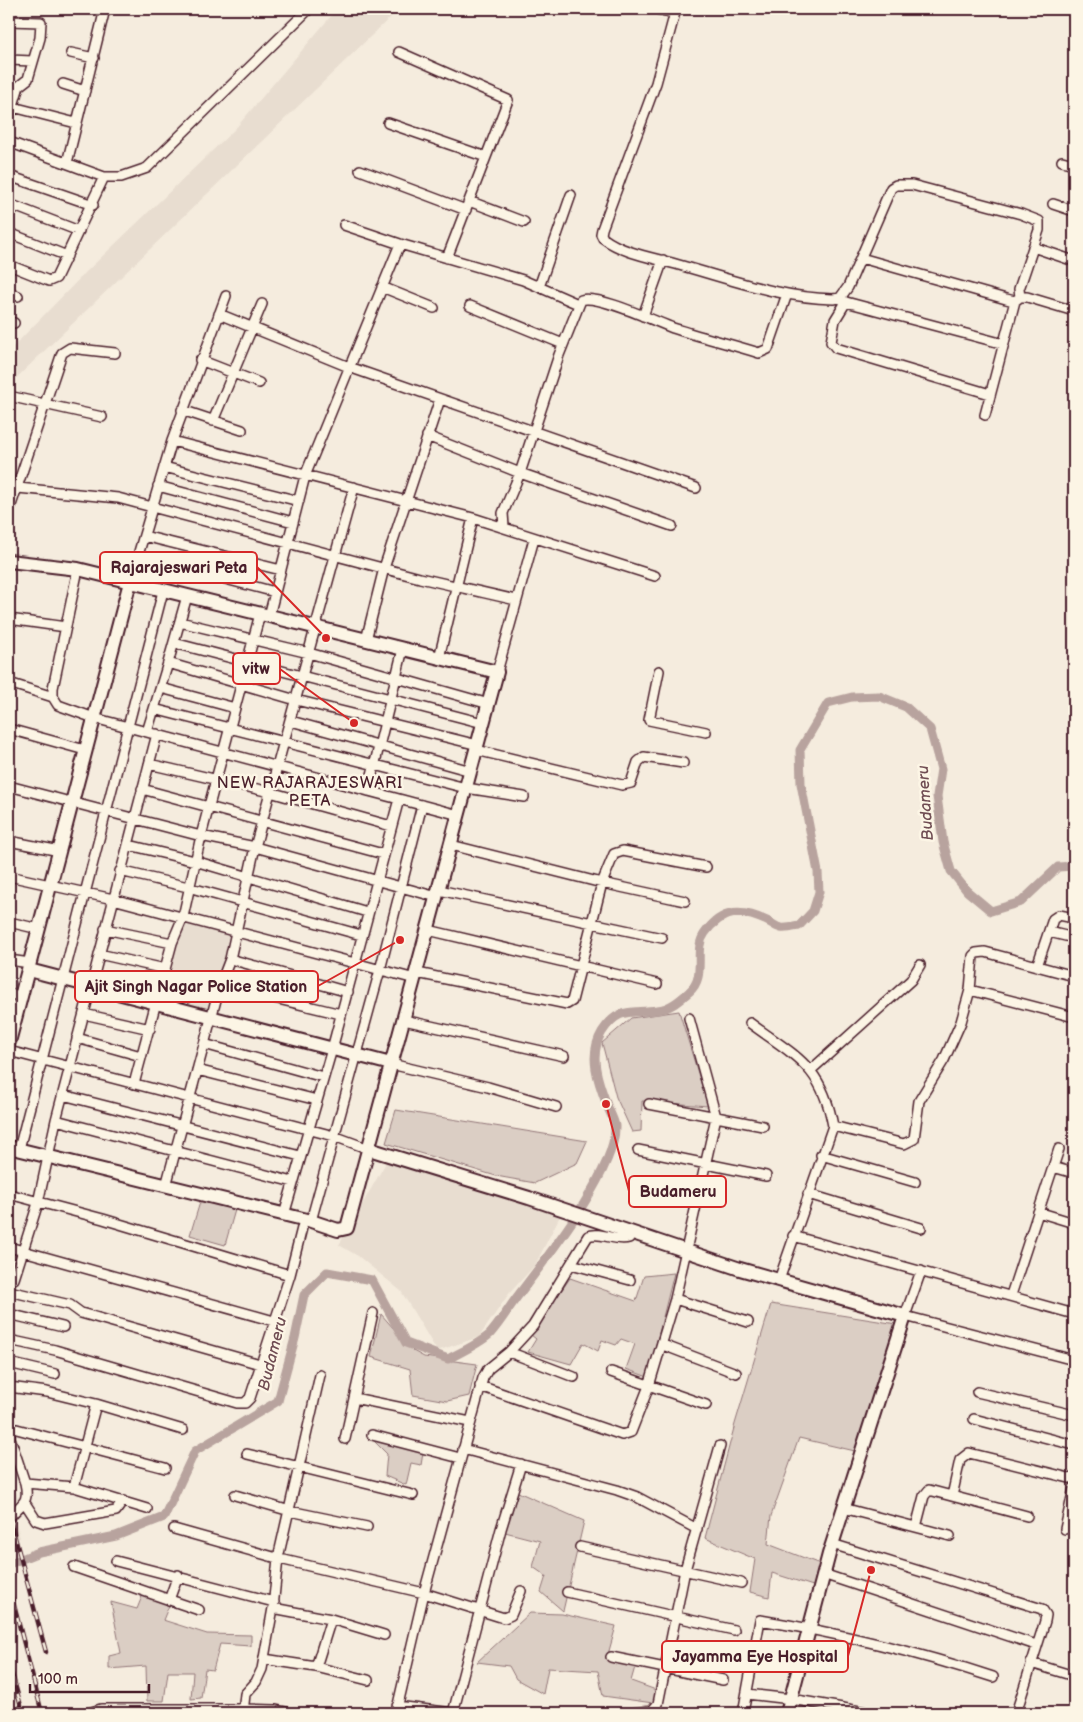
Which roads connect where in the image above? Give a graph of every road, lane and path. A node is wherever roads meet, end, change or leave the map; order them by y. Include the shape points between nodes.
1 (105, 9) edge
2 (309, 9) edge
3 (656, 9) edge
4 (675, 11) edge
5 (9, 21) edge
6 (399, 52) dead end
7 (71, 53) dead end
8 (94, 58) junction
9 (9, 60) edge
10 (33, 61) junction
11 (63, 84) dead end
12 (85, 91) junction
13 (10, 107) edge
14 (9, 119) edge
15 (76, 123) junction
16 (388, 123) dead end
17 (9, 142) edge
18 (486, 157) junction
19 (1062, 161) dead end
20 (67, 163) junction
21 (1074, 164) edge
22 (360, 170) dead end
23 (9, 176) edge
24 (104, 177) junction
25 (571, 195) dead end
26 (9, 204) edge
27 (1052, 204) dead end
28 (93, 205) junction
29 (468, 206) junction
30 (1074, 211) edge
31 (524, 222) dead end
32 (344, 225) dead end
33 (79, 231) junction
34 (9, 233) edge
35 (400, 244) junction
36 (1033, 247) junction
37 (67, 256) junction
38 (447, 258) junction
39 (861, 258) junction
40 (663, 260) junction
41 (1074, 261) edge
42 (9, 265) edge
43 (382, 287) junction
44 (539, 287) junction
45 (9, 292) edge
46 (787, 294) junction
47 (18, 296) dead end
48 (226, 296) dead end
49 (1018, 299) junction
50 (843, 300) junction
51 (262, 304) dead end
52 (578, 304) junction
53 (470, 306) dead end
54 (434, 308) dead end
55 (1074, 311) edge
56 (219, 314) junction
57 (643, 316) junction
58 (252, 328) junction
59 (563, 344) junction
60 (1004, 344) junction
61 (115, 353) dead end
62 (200, 360) junction
63 (349, 367) junction
64 (234, 373) junction
65 (259, 383) dead end
66 (990, 394) junction
67 (13, 397) dead end
68 (440, 399) junction
69 (46, 405) junction
70 (182, 410) junction
71 (985, 415) dead end
72 (102, 417) dead end
73 (213, 421) junction
74 (242, 430) dead end
75 (534, 432) junction
76 (427, 436) junction
77 (172, 440) junction
78 (164, 467) junction
79 (520, 473) junction
80 (305, 476) junction
81 (158, 486) junction
82 (354, 487) junction
83 (18, 488) junction
84 (696, 488) dead end
85 (299, 501) junction
86 (405, 502) junction
87 (152, 508) junction
88 (9, 511) edge
89 (473, 518) junction
90 (293, 522) junction
91 (672, 526) dead end
92 (504, 527) junction
93 (144, 536) junction
94 (534, 539) junction
95 (288, 542) junction
96 (335, 555) junction
97 (138, 556) junction
98 (9, 562) edge
99 (384, 568) junction
100 (78, 569) junction
101 (281, 570) junction
102 (655, 576) dead end
103 (130, 582) junction
104 (457, 586) junction
105 (164, 590) junction
106 (275, 592) junction
107 (187, 596) junction
108 (516, 600) junction
109 (264, 615) junction
110 (9, 619) edge
111 (180, 622) junction
112 (66, 627) junction
113 (316, 628) junction
114 (253, 640) junction
115 (366, 640) junction
116 (174, 643) junction
117 (403, 649) junction
118 (309, 653) junction
119 (439, 658) junction
120 (246, 661) junction
121 (168, 663) junction
122 (659, 671) dead end
123 (497, 672) junction
124 (303, 676) junction
125 (397, 678) junction
126 (9, 683) edge
127 (241, 684) junction
128 (161, 688) junction
129 (52, 697) junction
130 (296, 700) junction
131 (390, 700) junction
132 (489, 704) junction
133 (235, 708) junction
134 (154, 709) junction
135 (94, 718) junction
136 (291, 721) junction
137 (385, 723) junction
138 (484, 723) junction
139 (128, 727) junction
140 (9, 728) edge
141 (229, 729) junction
142 (147, 732) junction
143 (706, 732) dead end
144 (157, 734) junction
145 (285, 741) junction
146 (379, 746) junction
147 (477, 748) junction
148 (85, 750) junction
149 (223, 752) junction
150 (683, 763) dead end
151 (149, 764) junction
152 (374, 766) junction
153 (278, 767) junction
154 (471, 771) junction
155 (216, 779) junction
156 (9, 786) edge
157 (466, 788) junction
158 (142, 789) junction
159 (368, 791) junction
160 (270, 792) junction
161 (524, 797) dead end
162 (399, 799) junction
163 (73, 801) junction
164 (422, 805) junction
165 (209, 806) junction
166 (107, 810) junction
167 (459, 815) junction
168 (134, 818) junction
169 (264, 820) junction
170 (391, 826) junction
171 (201, 836) junction
172 (9, 841) edge
173 (129, 845) junction
174 (451, 845) junction
175 (255, 847) junction
176 (60, 851) junction
177 (383, 854) junction
178 (195, 861) junction
179 (706, 867) dead end
180 (120, 871) junction
181 (9, 876) edge
182 (249, 878) junction
183 (376, 879) junction
184 (602, 883) junction
185 (51, 885) junction
186 (188, 887) junction
187 (401, 887) junction
188 (86, 892) junction
189 (438, 894) junction
190 (113, 899) junction
191 (685, 901) dead end
192 (244, 904) junction
193 (367, 912) junction
194 (183, 917) junction
195 (1074, 918) edge
196 (9, 922) edge
197 (592, 923) junction
198 (39, 929) junction
199 (106, 929) junction
200 (237, 930) junction
201 (428, 930) junction
202 (1049, 932) junction
203 (361, 935) junction
204 (662, 938) dead end
205 (1074, 938) edge
206 (172, 944) junction
207 (99, 954) junction
208 (230, 959) junction
209 (9, 960) edge
210 (353, 963) junction
211 (920, 965) dead end
212 (29, 966) junction
213 (581, 966) junction
214 (1037, 966) junction
215 (165, 969) junction
216 (380, 970) junction
217 (416, 976) junction
218 (1074, 976) edge
219 (63, 979) junction
220 (657, 984) dead end
221 (220, 985) junction
222 (91, 987) junction
223 (970, 990) junction
224 (348, 992) junction
225 (15, 995) edge
226 (156, 1003) junction
227 (84, 1014) junction
228 (341, 1014) junction
229 (212, 1017) junction
230 (1074, 1017) edge
231 (689, 1018) dead end
232 (404, 1020) junction
233 (750, 1023) dead end
234 (150, 1029) junction
235 (10, 1034) edge
236 (77, 1038) junction
237 (204, 1044) junction
238 (332, 1049) junction
239 (9, 1051) edge
240 (356, 1055) junction
241 (141, 1056) junction
242 (564, 1056) dead end
243 (42, 1059) junction
244 (391, 1064) junction
245 (70, 1067) junction
246 (197, 1070) junction
247 (811, 1070) junction
248 (323, 1077) junction
249 (134, 1084) junction
250 (63, 1095) junction
251 (189, 1098) junction
252 (317, 1100) junction
253 (649, 1104) dead end
254 (556, 1107) dead end
255 (716, 1117) junction
256 (56, 1120) junction
257 (181, 1126) junction
258 (763, 1126) dead end
259 (833, 1126) junction
260 (308, 1129) junction
261 (334, 1136) junction
262 (14, 1148) edge
263 (370, 1149) junction
264 (1059, 1149) dead end
265 (638, 1150) dead end
266 (175, 1151) junction
267 (822, 1155) junction
268 (47, 1156) junction
269 (300, 1156) junction
270 (705, 1165) junction
271 (1053, 1167) junction
272 (1074, 1173) edge
273 (766, 1176) dead end
274 (293, 1182) junction
275 (915, 1182) dead end
276 (166, 1186) junction
277 (9, 1194) edge
278 (808, 1194) junction
279 (38, 1203) junction
280 (1038, 1212) junction
281 (284, 1215) junction
282 (308, 1220) junction
283 (1074, 1223) edge
284 (921, 1228) dead end
285 (629, 1235) junction
286 (793, 1236) junction
287 (9, 1247) edge
288 (686, 1250) junction
289 (23, 1252) junction
290 (571, 1264) junction
291 (921, 1271) junction
292 (290, 1275) junction
293 (14, 1278) dead end
294 (630, 1280) dead end
295 (779, 1280) junction
296 (9, 1290) edge
297 (1011, 1295) junction
298 (675, 1299) junction
299 (373, 1313) dead end
300 (9, 1314) edge
301 (1074, 1314) edge
302 (905, 1316) junction
303 (274, 1321) junction
304 (748, 1322) dead end
305 (63, 1327) dead end
306 (9, 1340) edge
307 (663, 1345) junction
308 (509, 1352) junction
309 (1074, 1360) edge
310 (9, 1363) edge
311 (260, 1364) junction
312 (611, 1372) dead end
313 (736, 1373) dead end
314 (55, 1374) dead end
315 (320, 1375) dead end
316 (574, 1377) dead end
317 (480, 1386) junction
318 (649, 1386) junction
319 (9, 1387) edge
320 (977, 1392) dead end
321 (354, 1398) junction
322 (96, 1404) junction
323 (706, 1405) dead end
324 (1074, 1415) edge
325 (974, 1419) dead end
326 (470, 1422) junction
327 (9, 1427) edge
328 (183, 1430) dead end
329 (9, 1435) edge
330 (372, 1435) dead end
331 (345, 1439) dead end
332 (1074, 1445) edge
333 (84, 1446) junction
334 (720, 1446) dead end
335 (247, 1454) dead end
336 (462, 1454) junction
337 (522, 1464) junction
338 (300, 1467) junction
339 (165, 1468) dead end
340 (1074, 1477) edge
341 (25, 1483) junction
342 (74, 1487) junction
343 (1074, 1488) edge
344 (235, 1495) dead end
345 (413, 1495) dead end
346 (952, 1496) junction
347 (123, 1502) junction
348 (25, 1503) junction
349 (147, 1508) dead end
350 (843, 1508) junction
351 (290, 1511) junction
352 (1027, 1516) dead end
353 (9, 1518) edge
354 (367, 1527) dead end
355 (916, 1527) junction
356 (174, 1529) dead end
357 (697, 1529) junction
358 (1065, 1529) dead end
359 (950, 1536) dead end
360 (832, 1544) junction
361 (580, 1547) dead end
362 (278, 1558) junction
363 (116, 1561) dead end
364 (74, 1567) dead end
365 (686, 1570) junction
366 (823, 1574) junction
367 (178, 1575) junction
368 (741, 1583) dead end
369 (521, 1591) dead end
370 (567, 1592) dead end
371 (424, 1593) junction
372 (169, 1600) junction
373 (274, 1605) junction
374 (198, 1610) dead end
375 (480, 1610) junction
376 (676, 1618) junction
377 (331, 1619) junction
378 (809, 1628) junction
379 (734, 1630) dead end
380 (384, 1635) dead end
381 (1036, 1645) junction
382 (610, 1657) dead end
383 (264, 1659) junction
384 (1031, 1663) junction
385 (316, 1666) junction
386 (665, 1670) junction
387 (1074, 1676) edge
388 (993, 1677) dead end
389 (368, 1680) dead end
390 (723, 1680) dead end
391 (747, 1694) junction
392 (791, 1699) junction
393 (396, 1710) edge
394 (244, 1711) edge
395 (89, 1713) edge
396 (290, 1713) edge
397 (453, 1713) edge
398 (633, 1713) edge
399 (743, 1713) edge
400 (787, 1713) edge
401 (871, 1713) edge
402 (1016, 1713) edge

1 - 8 street
2 - 24 street via 153,163 121,177
3 - 4 street
4 - 40 street via 656,83 601,234 618,247
5 - 10 street via 41,22
6 - 18 street via 508,100
7 - 8 street
8 - 12 street
9 - 10 street
10 - 13 street via 28,79 19,86
11 - 12 street
12 - 15 street
13 - 14 street
13 - 15 street
15 - 20 street
16 - 18 street
17 - 20 street
18 - 29 street
19 - 21 street
20 - 24 street
22 - 29 street
23 - 28 street
24 - 28 street
25 - 44 street
26 - 33 street
27 - 30 street
28 - 33 street
29 - 31 street
29 - 38 street
32 - 35 street
33 - 37 street
34 - 37 street
35 - 38 street
35 - 43 street
36 - 39 street via 1039,221 1036,218 912,185 901,185 891,188
36 - 41 street
36 - 49 street
37 - 42 street via 53,281
38 - 44 street
39 - 49 street
39 - 50 street
40 - 46 street
40 - 57 street
43 - 54 street
43 - 63 street
44 - 52 street
45 - 47 street
46 - 50 street
46 - 57 street via 768,349 763,353 673,328
48 - 56 street
49 - 55 street via 1034,299
49 - 60 street
50 - 60 street
50 - 66 street via 832,329 832,346
51 - 58 street
52 - 57 street via 581,300 592,299
52 - 59 street
53 - 59 street
56 - 58 street
56 - 62 street
58 - 63 street
58 - 64 street
59 - 75 street
60 - 66 street
61 - 69 street via 65,349
62 - 64 street
62 - 70 street
63 - 68 street
63 - 80 street
64 - 65 street
64 - 73 street
66 - 71 street
67 - 69 street
68 - 75 street
68 - 76 street
69 - 72 street
69 - 83 street
70 - 73 street
70 - 77 street
73 - 74 street
75 - 79 street
75 - 84 street
76 - 79 street
76 - 86 street
77 - 78 street
77 - 80 street
78 - 81 street
78 - 85 street
79 - 91 street
79 - 92 street via 503,513
80 - 82 street
80 - 85 street
81 - 87 street
81 - 90 street
82 - 86 street
82 - 96 street
83 - 87 street via 118,498
83 - 88 street
85 - 90 street
86 - 89 street
86 - 99 street
87 - 93 street
87 - 95 street
89 - 92 street
89 - 104 street
90 - 95 street
92 - 94 street
93 - 97 street
93 - 101 street
94 - 102 street
94 - 108 street
95 - 96 street
95 - 101 street
96 - 99 street
96 - 113 street
97 - 103 street
97 - 106 street
98 - 100 street
99 - 104 street
99 - 115 street
100 - 103 street
100 - 112 street
101 - 106 street
103 - 105 street
103 - 135 street
104 - 108 street
104 - 119 street
105 - 107 street
105 - 139 street
106 - 109 street
107 - 109 street
107 - 111 street
108 - 123 street
109 - 113 street
109 - 114 street
110 - 112 street
111 - 114 street
111 - 116 street
112 - 129 street
113 - 115 street
113 - 118 street
114 - 118 street
114 - 120 street
115 - 117 street
116 - 120 street
116 - 121 street
117 - 119 street
117 - 125 street
118 - 124 street
118 - 125 street
119 - 123 street
120 - 124 street
120 - 127 street
121 - 127 street
121 - 128 street
122 - 143 street via 650,720
123 - 132 street
124 - 130 street
124 - 131 street
125 - 131 street
125 - 132 street
126 - 129 street
127 - 130 street
127 - 133 street
128 - 133 street
128 - 134 street
129 - 135 street via 58,705
130 - 136 street
130 - 137 street
131 - 137 street
131 - 138 street
132 - 138 street
133 - 141 street
134 - 141 street
134 - 142 street
135 - 139 street
135 - 148 street
136 - 145 street
136 - 146 street
137 - 146 street
137 - 147 street
138 - 147 street
139 - 142 street
139 - 166 street
140 - 148 street
141 - 145 street
141 - 149 street
142 - 144 street
144 - 149 street
144 - 151 street
145 - 152 street
145 - 153 street
146 - 152 street
146 - 154 street
147 - 150 street via 622,785 631,783 638,762 644,756
147 - 154 street
148 - 163 street
149 - 153 street
149 - 155 street
151 - 155 street
151 - 158 street
152 - 157 street
152 - 159 street
153 - 159 street
153 - 160 street
154 - 157 street
155 - 160 street
155 - 165 street
156 - 163 street
157 - 161 street
157 - 167 street
158 - 165 street
158 - 168 street
159 - 162 street
160 - 169 street
160 - 170 street
162 - 164 street
162 - 170 street
163 - 166 street
163 - 176 street
164 - 167 street
164 - 187 street
165 - 169 street
165 - 171 street
166 - 168 street
166 - 188 street
167 - 174 street
168 - 171 street
168 - 173 street
169 - 175 street
169 - 177 street
170 - 177 street
171 - 175 street
171 - 178 street
172 - 176 street
173 - 178 street
173 - 180 street
174 - 184 street
174 - 189 street
175 - 182 street
175 - 183 street
176 - 185 street
177 - 183 street
178 - 182 street
178 - 186 street
179 - 184 street via 618,852 611,859
180 - 186 street
180 - 190 street
181 - 185 street
182 - 192 street
182 - 193 street
183 - 187 street
183 - 193 street
184 - 191 street
184 - 197 street
185 - 188 street
185 - 198 street
186 - 192 street
186 - 194 street
187 - 189 street
187 - 216 street
188 - 190 street
188 - 219 street
189 - 197 street
189 - 201 street
190 - 194 street
190 - 199 street
192 - 200 street
192 - 203 street
193 - 203 street
194 - 200 street
194 - 206 street
195 - 202 street via 1056,916
196 - 198 street
197 - 204 street
197 - 213 street
198 - 212 street
199 - 206 street
199 - 207 street
200 - 208 street
200 - 210 street
201 - 213 street
201 - 217 street
202 - 205 street
202 - 214 street
203 - 210 street
206 - 215 street
207 - 215 street
207 - 222 street
208 - 221 street
208 - 224 street
209 - 212 street
210 - 216 street
210 - 224 street
211 - 247 street via 911,980
212 - 219 street
212 - 225 street
213 - 217 street via 572,1001 567,1004
213 - 220 street
214 - 218 street
214 - 223 street via 985,952 976,953 972,960
215 - 226 street
216 - 217 street
216 - 240 street
217 - 232 street
219 - 222 street
219 - 243 street
221 - 228 street
221 - 229 street
222 - 226 street
222 - 227 street
223 - 230 street
223 - 259 street via 951,1044 919,1101 914,1139 904,1144
224 - 228 street
225 - 235 street
226 - 229 street
226 - 234 street
227 - 234 street
227 - 236 street
228 - 238 street
229 - 237 street
229 - 238 street
231 - 255 street
232 - 242 street
232 - 244 street
233 - 247 street
234 - 241 street
236 - 241 street
236 - 245 street
237 - 246 street
237 - 248 street
238 - 240 street
238 - 248 street
239 - 243 street
240 - 244 street
240 - 261 street
241 - 249 street
243 - 245 street
243 - 262 street
244 - 254 street via 473,1082
244 - 263 street
245 - 249 street
245 - 250 street
246 - 251 street
246 - 252 street
247 - 259 street via 824,1089
248 - 252 street
249 - 251 street
250 - 256 street
250 - 257 street
251 - 257 street
251 - 260 street
252 - 260 street
253 - 255 street
255 - 258 street
255 - 270 street
256 - 266 street
256 - 268 street
257 - 266 street
257 - 269 street
259 - 267 street
260 - 261 street
260 - 269 street
261 - 263 street
261 - 282 street
262 - 268 street
263 - 282 street via 346,1228 338,1230
263 - 285 street via 529,1198
264 - 271 street
265 - 270 street
266 - 274 street
266 - 276 street
267 - 275 street
267 - 278 street
268 - 276 street
268 - 279 street
269 - 274 street
270 - 273 street
270 - 288 street
271 - 272 street
271 - 280 street
274 - 281 street
276 - 281 street
277 - 279 street
278 - 284 street
278 - 286 street
279 - 289 street
279 - 292 street via 104,1219
280 - 283 street
280 - 297 street
281 - 282 street
282 - 292 street
285 - 288 street
285 - 290 street via 616,1239 588,1236
286 - 291 street
286 - 295 street
287 - 289 street
288 - 295 street
288 - 298 street
289 - 293 street
289 - 303 street
290 - 294 street
290 - 308 street via 533,1326
291 - 297 street
291 - 302 street
292 - 303 street
295 - 302 street
296 - 311 street via 70,1305 81,1313
297 - 301 street
298 - 304 street
298 - 307 street
299 - 321 street
300 - 305 street
302 - 309 street
302 - 350 street
303 - 311 street
306 - 311 street via 55,1350 242,1404 250,1398
307 - 313 street
307 - 318 street
308 - 316 street
308 - 317 street via 488,1369
310 - 314 street
312 - 318 street
315 - 338 street
317 - 318 street via 622,1435 631,1432
317 - 326 street
318 - 323 street
319 - 322 street
320 - 324 street
321 - 326 street
321 - 331 street
322 - 328 street
322 - 333 street
325 - 332 street
326 - 336 street
327 - 333 street
329 - 341 street
330 - 336 street
333 - 339 street
333 - 342 street
334 - 357 street
335 - 338 street
336 - 337 street
336 - 371 street
337 - 357 street via 637,1497
337 - 375 street
338 - 345 street
338 - 351 street
340 - 346 street via 969,1453 960,1460
341 - 342 street
341 - 348 street
342 - 347 street
343 - 358 street
344 - 351 street
346 - 352 street
346 - 355 street via 926,1492
347 - 348 street via 116,1511 45,1523 36,1520
347 - 349 street
348 - 353 street
350 - 355 street
350 - 360 street
351 - 354 street
351 - 362 street
355 - 359 street
356 - 362 street
357 - 365 street
360 - 366 street
360 - 381 street via 1042,1609 1046,1615
361 - 365 street
362 - 371 street
362 - 373 street
363 - 367 street
364 - 372 street
365 - 368 street
365 - 376 street
366 - 378 street
366 - 381 street
367 - 372 street
367 - 373 street
369 - 375 street via 509,1617
370 - 376 street
371 - 375 street
371 - 393 street
372 - 374 street
373 - 377 street
373 - 383 street
375 - 397 street
376 - 379 street
376 - 386 street
377 - 380 street
377 - 385 street
378 - 388 street via 929,1657
378 - 391 street via 760,1620
378 - 392 street
381 - 384 street
382 - 386 street
383 - 385 street
383 - 394 street via 260,1676 245,1694
384 - 387 street
384 - 402 street
385 - 389 street
386 - 390 street
386 - 398 street via 656,1708
391 - 392 street
391 - 399 street
392 - 400 street
392 - 401 street
393 - 397 street
394 - 395 street via 100,1709
394 - 396 street

